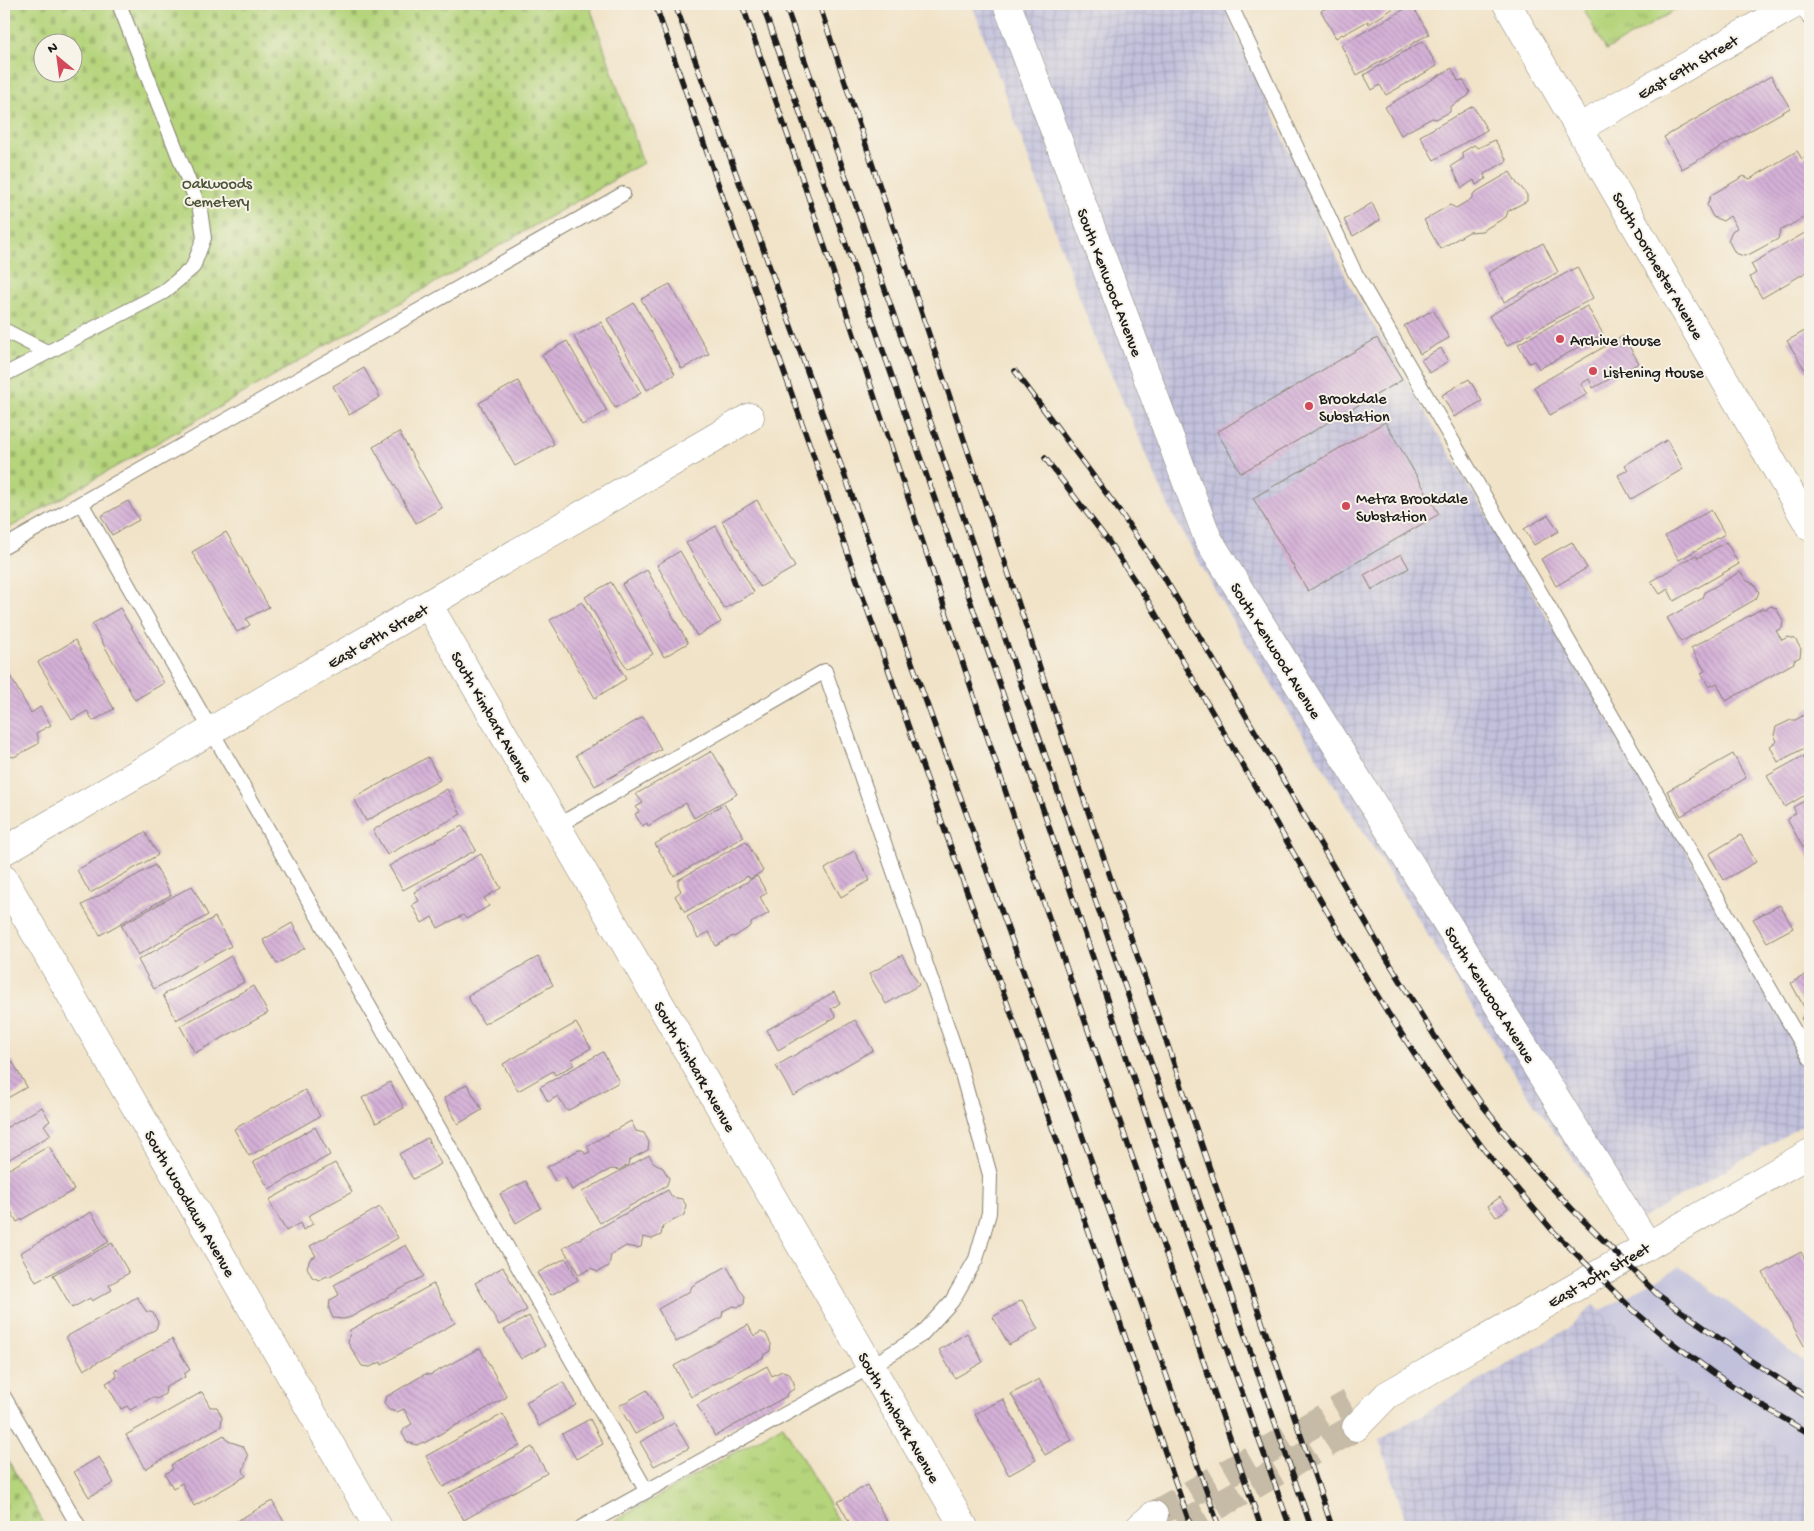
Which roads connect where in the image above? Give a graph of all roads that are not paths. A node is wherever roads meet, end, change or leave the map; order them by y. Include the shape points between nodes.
1 (119, 4) edge
2 (1007, 4) edge
3 (1230, 4) edge
4 (1507, 4) edge
5 (1795, 4) edge
6 (1801, 4) edge
7 (1810, 19) edge
8 (1579, 128) junction
9 (624, 194) dead end
10 (4, 330) edge
11 (47, 352) junction
12 (4, 375) edge
13 (750, 418) dead end
14 (81, 503) junction
15 (1810, 527) edge
16 (4, 547) edge
17 (428, 606) junction
18 (211, 731) junction
19 (557, 826) junction
20 (4, 851) edge
21 (4, 879) edge
22 (1810, 1058) edge
23 (1810, 1153) edge
24 (1648, 1246) junction
25 (870, 1366) junction
26 (4, 1397) edge
27 (1353, 1415) tunnel mouth
28 (646, 1490) junction
29 (79, 1527) edge
30 (378, 1527) edge
31 (582, 1527) edge
32 (964, 1527) edge

1 - 11 lane via 200,210 204,238 193,267 164,292
2 - 24 street, South Kenwood Avenue via 1208,539
3 - 22 lane via 1354,271
4 - 8 street, South Dorchester Avenue
5 - 8 street, East 69th Street
6 - 7 lane
8 - 15 street, South Dorchester Avenue
9 - 14 lane
10 - 11 lane
11 - 12 lane
13 - 17 street, East 69th Street
14 - 16 lane
14 - 18 lane
17 - 18 street, East 69th Street
17 - 19 street, South Kimbark Avenue
18 - 20 street, East 69th Street
18 - 28 lane
19 - 25 street, South Kimbark Avenue
19 - 25 lane via 825,671 956,1052 990,1175 989,1213 976,1259 952,1301 921,1335
21 - 30 street, South Woodlawn Avenue
23 - 24 street, East 70th Street
24 - 27 street, East 70th Street
25 - 28 lane
25 - 32 street, South Kimbark Avenue
26 - 29 lane
28 - 31 lane

